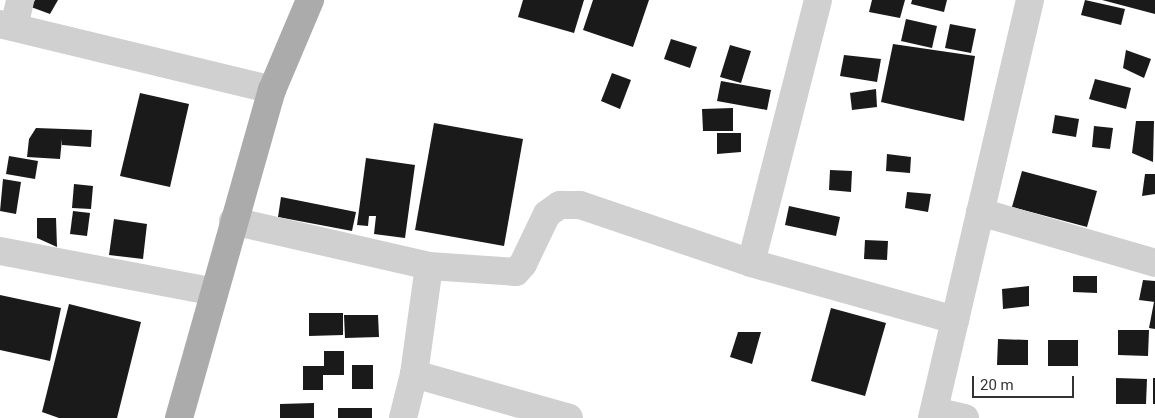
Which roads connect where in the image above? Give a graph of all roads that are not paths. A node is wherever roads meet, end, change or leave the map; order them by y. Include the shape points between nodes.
1 (20, 0) edge
2 (310, 0) edge
3 (818, 0) edge
4 (1030, 0) edge
5 (7, 25) edge
6 (272, 90) junction
7 (980, 212) junction
8 (233, 221) junction
9 (0, 251) edge
10 (751, 263) junction
11 (1155, 263) edge
12 (429, 266) junction
13 (214, 292) junction
14 (955, 320) junction
15 (414, 374) junction
16 (933, 414) edge
17 (179, 418) edge
18 (403, 418) edge
19 (569, 418) edge
20 (965, 418) edge

1 - 5 street
2 - 6 main road
3 - 10 street
4 - 7 street
5 - 6 street
6 - 8 main road
7 - 11 street
7 - 14 street
8 - 12 street
8 - 13 main road
9 - 13 street
10 - 12 street via 580,205 560,205 547,214 516,272
10 - 14 street
12 - 15 street
13 - 17 main road
14 - 16 street
15 - 18 street
15 - 19 street
16 - 20 street

